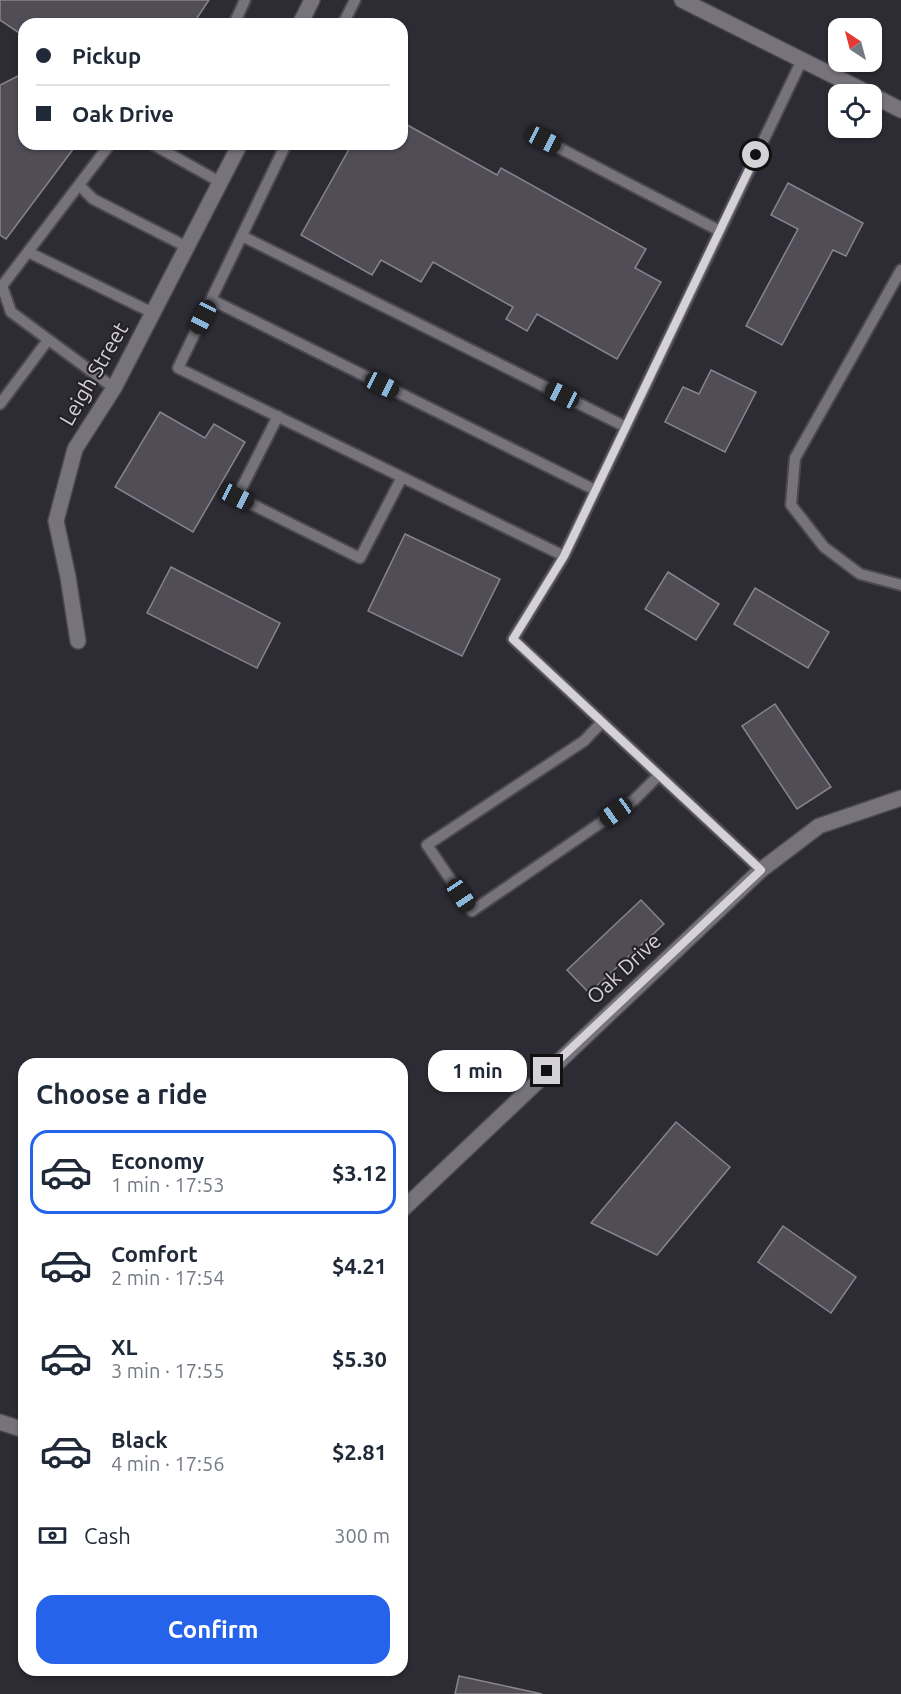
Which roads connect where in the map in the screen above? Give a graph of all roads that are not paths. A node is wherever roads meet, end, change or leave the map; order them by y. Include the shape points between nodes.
1 (246, 0) edge
2 (312, 0) edge
3 (355, 0) edge
4 (682, 0) edge
5 (237, 18) edge
6 (303, 18) edge
7 (346, 18) edge
8 (802, 60) junction
9 (849, 84) edge
10 (882, 100) edge
11 (901, 110) edge
12 (544, 140) dead end
13 (105, 150) edge
14 (163, 150) edge
15 (237, 150) edge
16 (283, 150) edge
17 (220, 182) junction
18 (79, 185) junction
19 (720, 231) junction
20 (242, 236) junction
21 (187, 247) junction
22 (28, 252) junction
23 (901, 270) edge
24 (212, 300) junction
25 (153, 313) junction
26 (48, 340) junction
27 (114, 388) junction
28 (0, 404) edge
29 (278, 416) junction
30 (626, 427) junction
31 (402, 477) junction
32 (595, 490) junction
33 (564, 556) junction
34 (901, 585) edge
35 (78, 641) dead end
36 (602, 722) junction
37 (658, 775) junction
38 (901, 798) edge
39 (761, 870) junction
40 (408, 1204) edge
41 (0, 1422) edge
42 (18, 1428) edge

1 - 5 lane
2 - 6 street
3 - 7 lane
4 - 8 street
8 - 9 street
8 - 19 lane
10 - 11 street
12 - 19 lane
13 - 18 lane
14 - 17 lane
15 - 17 street, Leigh Street
16 - 20 lane
17 - 21 street, Leigh Street
18 - 21 lane via 93,199
18 - 22 lane
19 - 30 lane
20 - 24 lane
20 - 30 lane
21 - 25 street, Leigh Street
22 - 25 lane
22 - 26 lane via 2,286 11,312
23 - 34 lane via 795,458 791,505 824,547 860,574
24 - 29 lane via 178,368
24 - 32 lane
25 - 27 street, Leigh Street
26 - 27 lane
26 - 28 lane
27 - 35 street, Leigh Street via 75,448 56,521
29 - 31 lane
29 - 31 lane via 237,497 360,558
30 - 32 lane
31 - 33 lane
32 - 33 lane
33 - 36 lane via 513,639
36 - 37 lane
36 - 37 lane via 584,741 427,844 472,911 634,800
37 - 39 lane
38 - 39 street, Oak Drive via 819,826
39 - 40 street, Oak Drive
41 - 42 street

